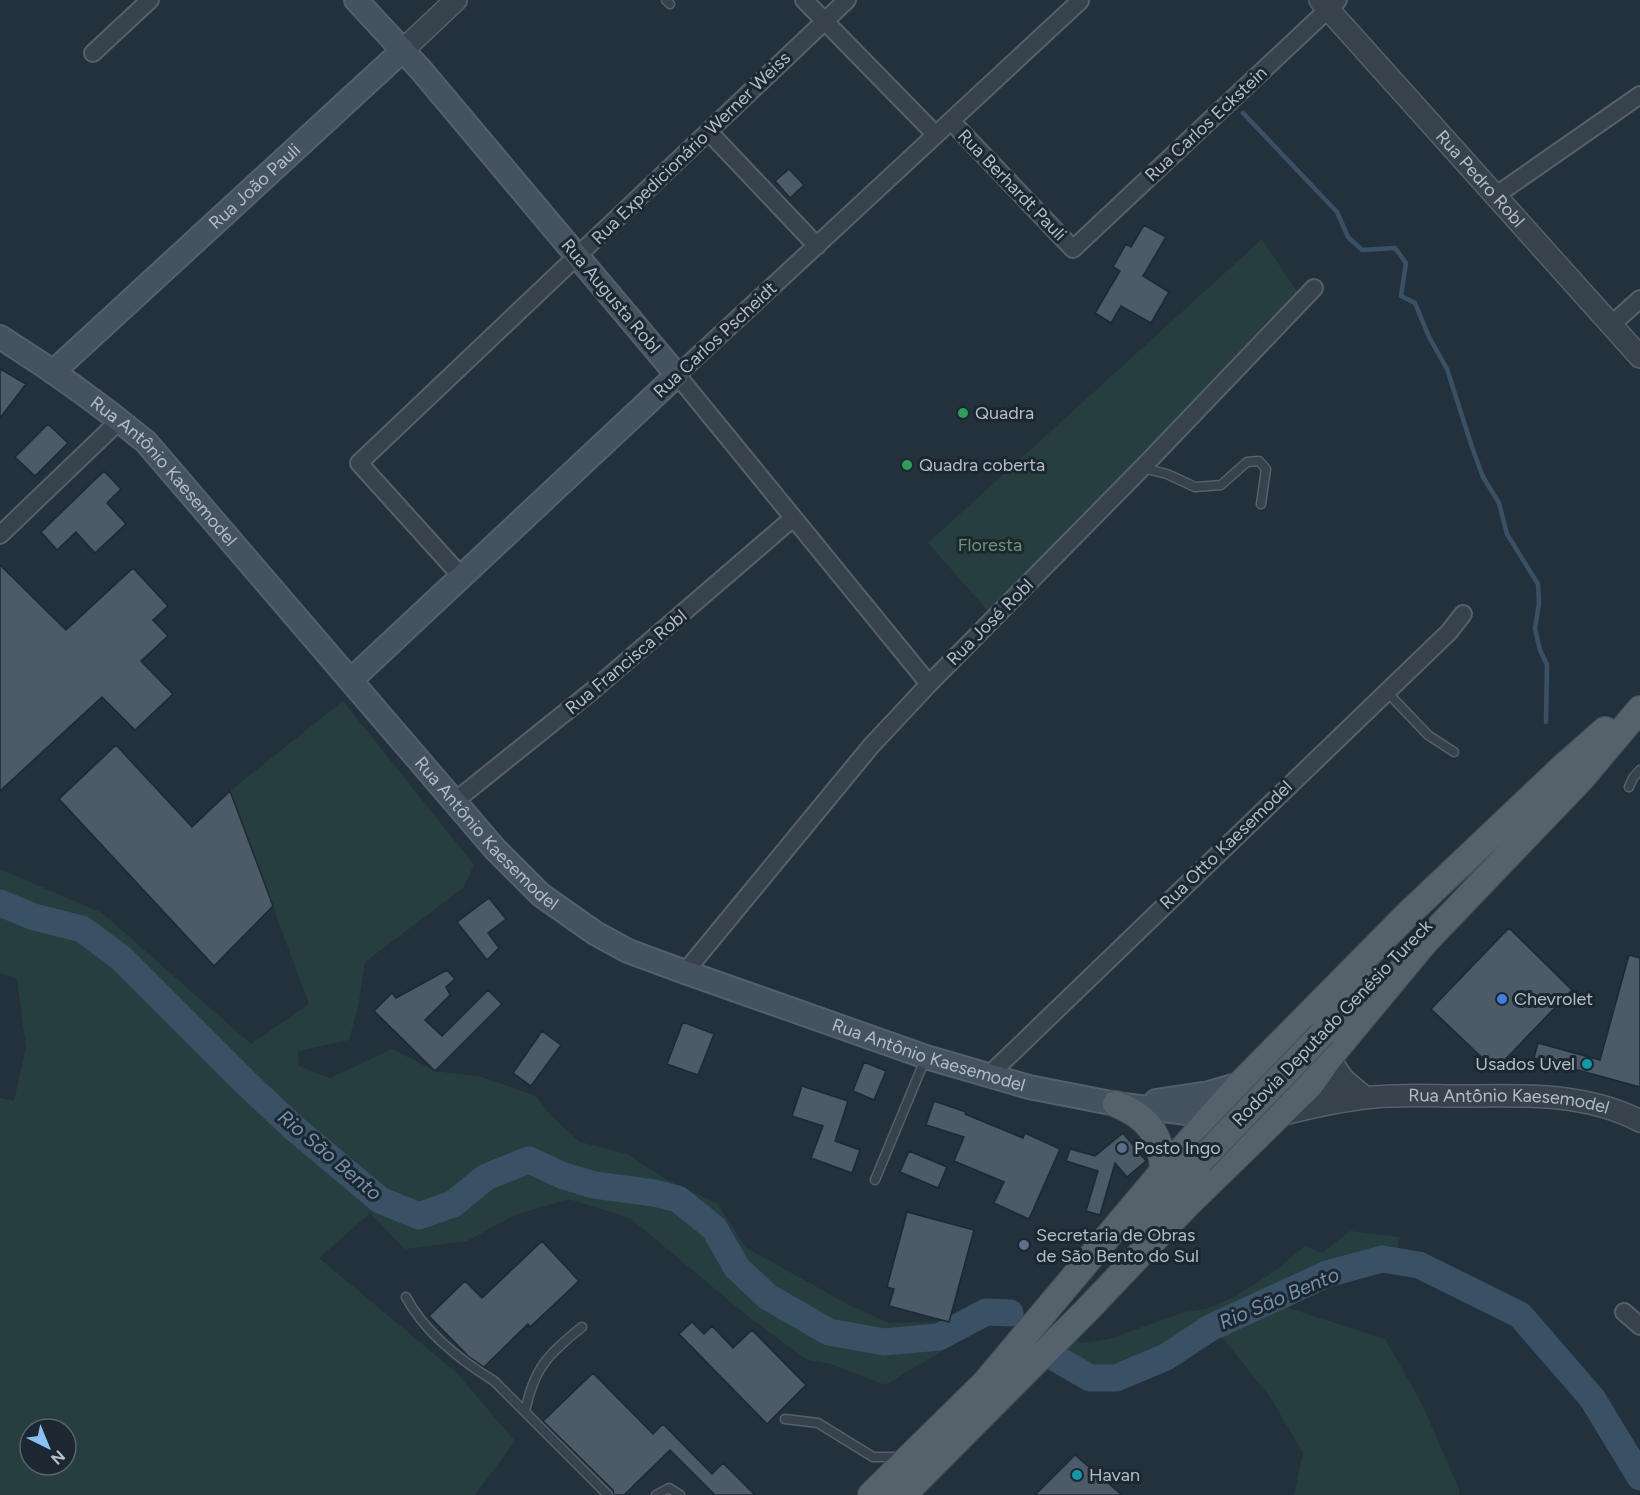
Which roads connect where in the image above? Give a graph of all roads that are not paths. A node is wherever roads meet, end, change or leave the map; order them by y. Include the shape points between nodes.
1 (150, 0) edge
2 (356, 0) edge
3 (456, 0) edge
4 (804, 0) edge
5 (847, 0) edge
6 (1080, 1) edge
7 (1329, 3) edge
8 (825, 21) junction
9 (403, 50) junction
10 (93, 53) dead end
11 (1640, 95) edge
12 (951, 121) junction
13 (709, 132) junction
14 (936, 135) junction
15 (1495, 196) junction
16 (817, 246) junction
17 (1073, 249) joint
18 (577, 256) junction
19 (1314, 288) dead end
20 (1640, 299) edge
21 (1611, 326) junction
22 (0, 338) edge
23 (1640, 357) edge
24 (53, 372) junction
25 (677, 375) junction
26 (120, 420) junction
27 (1142, 468) junction
28 (1261, 504) dead end
29 (793, 519) junction
30 (0, 535) edge
31 (461, 576) junction
32 (1463, 614) dead end
33 (351, 680) junction
34 (929, 684) junction
35 (1386, 691) junction
36 (1640, 699) edge
37 (1640, 704) edge
38 (1640, 709) edge
39 (1454, 752) dead end
40 (1640, 771) edge
41 (1629, 787) dead end
42 (455, 801) junction
43 (685, 972) junction
44 (926, 1057) junction
45 (1329, 1058) junction
46 (988, 1076) junction
47 (1272, 1082) junction
48 (1239, 1085) junction
49 (1310, 1085) junction
50 (1369, 1096) junction
51 (1116, 1104) junction
52 (1280, 1115) junction
53 (1210, 1117) junction
54 (1239, 1119) junction
55 (1640, 1121) edge
56 (1163, 1171) junction
57 (875, 1180) dead end
58 (406, 1297) dead end
59 (1624, 1312) dead end
60 (1640, 1326) edge
61 (582, 1327) dead end
62 (984, 1384) junction
63 (525, 1412) junction
64 (785, 1419) dead end
65 (911, 1457) junction
66 (608, 1495) edge
67 (656, 1495) edge
68 (680, 1495) edge
69 (871, 1495) edge
70 (903, 1495) edge

1 - 10 street
2 - 9 main road, Rua Augusta Robl
3 - 9 street, Rua João Pauli
4 - 8 street, Rua Berhardt Pauli
5 - 8 street, Rua Expedicionário Werner Weiss
6 - 12 street, Rua Carlos Pscheidt
7 - 15 street, Rua Pedro Robl
7 - 17 street, Rua Carlos Eckstein
8 - 13 street, Rua Expedicionário Werner Weiss
8 - 14 street, Rua Berhardt Pauli
9 - 18 main road, Rua Augusta Robl
9 - 24 main road, Rua João Pauli
11 - 15 street
12 - 14 street, Rua Carlos Pscheidt
12 - 17 street, Rua Berhardt Pauli
13 - 16 street
13 - 18 street, Rua Expedicionário Werner Weiss
14 - 16 street, Rua Carlos Pscheidt
15 - 21 street, Rua Pedro Robl
16 - 25 street, Rua Carlos Pscheidt
18 - 25 main road, Rua Augusta Robl
18 - 31 street, Rua Expedicionário Werner Weiss via 359,463
19 - 27 street, Rua José Robl
20 - 21 street
21 - 23 street, Rua Pedro Robl
22 - 24 main road, Rua Antônio Kaesemodel
24 - 26 main road, Rua Antônio Kaesemodel
25 - 29 street, Rua Augusta Robl
25 - 31 main road, Rua Carlos Pscheidt
26 - 30 street
26 - 33 main road, Rua Antônio Kaesemodel via 146,442
27 - 28 lane via 1196,487 1213,486 1221,485 1247,462 1259,461 1266,468
27 - 34 street, Rua José Robl
29 - 34 street, Rua Augusta Robl
29 - 42 street, Rua Francisca Robl via 592,692
31 - 33 main road, Rua Carlos Pscheidt
32 - 35 street, Rua Otto Kaesemodel
33 - 42 main road, Rua Antônio Kaesemodel
34 - 43 street, Rua José Robl via 871,746
35 - 39 lane via 1428,735
35 - 46 street, Rua Otto Kaesemodel
36 - 48 main road via 1406,916
37 - 62 main road, Rodovia Deputado Genésio Tureck, bridge
38 - 45 main road via 1582,778 1431,935
40 - 41 lane
42 - 43 main road, Rua Antônio Kaesemodel via 517,873 566,914 628,951
43 - 44 main road, Rua Antônio Kaesemodel
44 - 46 main road, Rua Antônio Kaesemodel
44 - 57 lane
45 - 49 main road
45 - 50 street via 1343,1079
46 - 51 main road, Rua Antônio Kaesemodel
47 - 48 main road, Rua Antônio Kaesemodel via 1256,1080
47 - 49 street, Rua Antônio Kaesemodel
47 - 52 main road via 1282,1097
48 - 51 main road, Rua Antônio Kaesemodel via 1178,1099
48 - 53 main road
48 - 54 main road via 1235,1096
49 - 50 street, Rua Antônio Kaesemodel
49 - 52 main road
50 - 52 street, Rua Antônio Kaesemodel
50 - 55 street, Rua Antônio Kaesemodel via 1550,1096 1577,1099
51 - 53 main road, Rua Antônio Kaesemodel
51 - 56 main road via 1130,1109 1152,1129 1163,1156
52 - 54 main road, Rua Antônio Kaesemodel via 1260,1120
52 - 70 main road
53 - 54 main road, Rua Antônio Kaesemodel
53 - 56 main road
56 - 62 main road
58 - 63 lane via 415,1315 440,1340 494,1381
59 - 60 street
61 - 63 lane via 544,1360 529,1391
62 - 65 main road, Rodovia Deputado Genésio Tureck
63 - 66 lane
64 - 65 lane via 818,1423 873,1457
65 - 69 main road, Rodovia Deputado Genésio Tureck
67 - 68 lane via 669,1488

